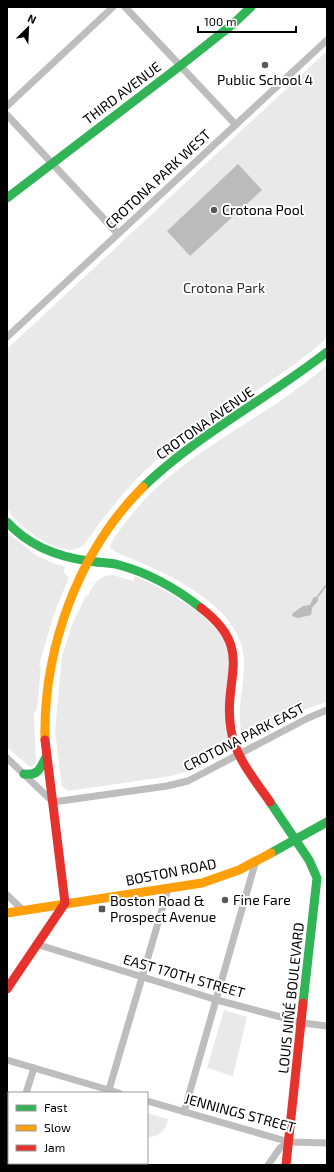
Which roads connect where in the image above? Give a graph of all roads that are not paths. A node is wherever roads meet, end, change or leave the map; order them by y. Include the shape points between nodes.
1 (113, 7) edge
2 (126, 7) edge
3 (251, 7) edge
4 (327, 40) edge
5 (180, 66) junction
6 (7, 106) edge
7 (7, 115) edge
8 (236, 125) junction
9 (52, 163) junction
10 (7, 198) edge
11 (118, 234) junction
12 (7, 337) edge
13 (327, 352) edge
14 (7, 522) edge
15 (87, 562) junction
16 (327, 710) edge
17 (239, 755) junction
18 (46, 757) junction
19 (7, 758) edge
20 (24, 774) junction
21 (53, 802) junction
22 (327, 822) edge
23 (295, 839) junction
24 (256, 860) junction
25 (168, 890) junction
26 (7, 895) edge
27 (65, 904) junction
28 (24, 911) junction
29 (7, 913) edge
30 (36, 944) junction
31 (142, 978) junction
32 (7, 989) edge
33 (217, 1000) junction
34 (303, 1023) junction
35 (327, 1026) edge
36 (7, 1060) edge
37 (34, 1068) junction
38 (108, 1091) edge
39 (26, 1092) edge
40 (148, 1101) edge
41 (184, 1112) junction
42 (289, 1142) junction
43 (327, 1143) edge
44 (268, 1165) edge
45 (286, 1165) edge

1 - 6 street
2 - 5 street
3 - 5 street, THIRD AVENUE
4 - 8 street, CROTONA PARK WEST
5 - 8 street
5 - 9 street, THIRD AVENUE
7 - 9 street
8 - 11 street, CROTONA PARK WEST
9 - 10 street, THIRD AVENUE
9 - 11 street
11 - 12 street, CROTONA PARK WEST
13 - 15 street, CROTONA AVENUE via 285,384 197,442 156,475 112,524 93,549
14 - 15 street, LOUIS NIÑÉ BOULEVARD via 20,534 49,551
15 - 17 street, LOUIS NIÑÉ BOULEVARD via 115,564 150,577 194,602 222,627 234,653 230,724
15 - 18 street, CROTONA AVENUE via 62,622 53,654 46,712
16 - 17 street, CROTONA PARK EAST
17 - 21 street, CROTONA PARK EAST via 196,778 178,784
17 - 23 street, LOUIS NIÑÉ BOULEVARD
18 - 20 street via 39,772 33,775
18 - 21 street, CROTONA AVENUE
19 - 20 street
20 - 21 street
21 - 27 street, CROTONA AVENUE
22 - 23 street, BOSTON ROAD
23 - 24 street, BOSTON ROAD
23 - 34 street, LOUIS NIÑÉ BOULEVARD via 314,869 318,883
24 - 25 street, BOSTON ROAD via 217,879
24 - 33 street
25 - 27 street, BOSTON ROAD
25 - 31 street
26 - 28 street
27 - 28 street, BOSTON ROAD
27 - 30 street
28 - 29 street, BOSTON ROAD
30 - 31 street, EAST 170TH STREET
30 - 32 street
31 - 33 street, EAST 170TH STREET
31 - 38 street
33 - 34 street, EAST 170TH STREET
33 - 41 street
34 - 35 street, EAST 170TH STREET
34 - 42 street, LOUIS NIÑÉ BOULEVARD
36 - 37 street
37 - 38 street
37 - 39 street
40 - 41 street, JENNINGS STREET
41 - 42 street, JENNINGS STREET
42 - 43 street, JENNINGS STREET
42 - 44 street via 280,1148
42 - 45 street, LOUIS NIÑÉ BOULEVARD

